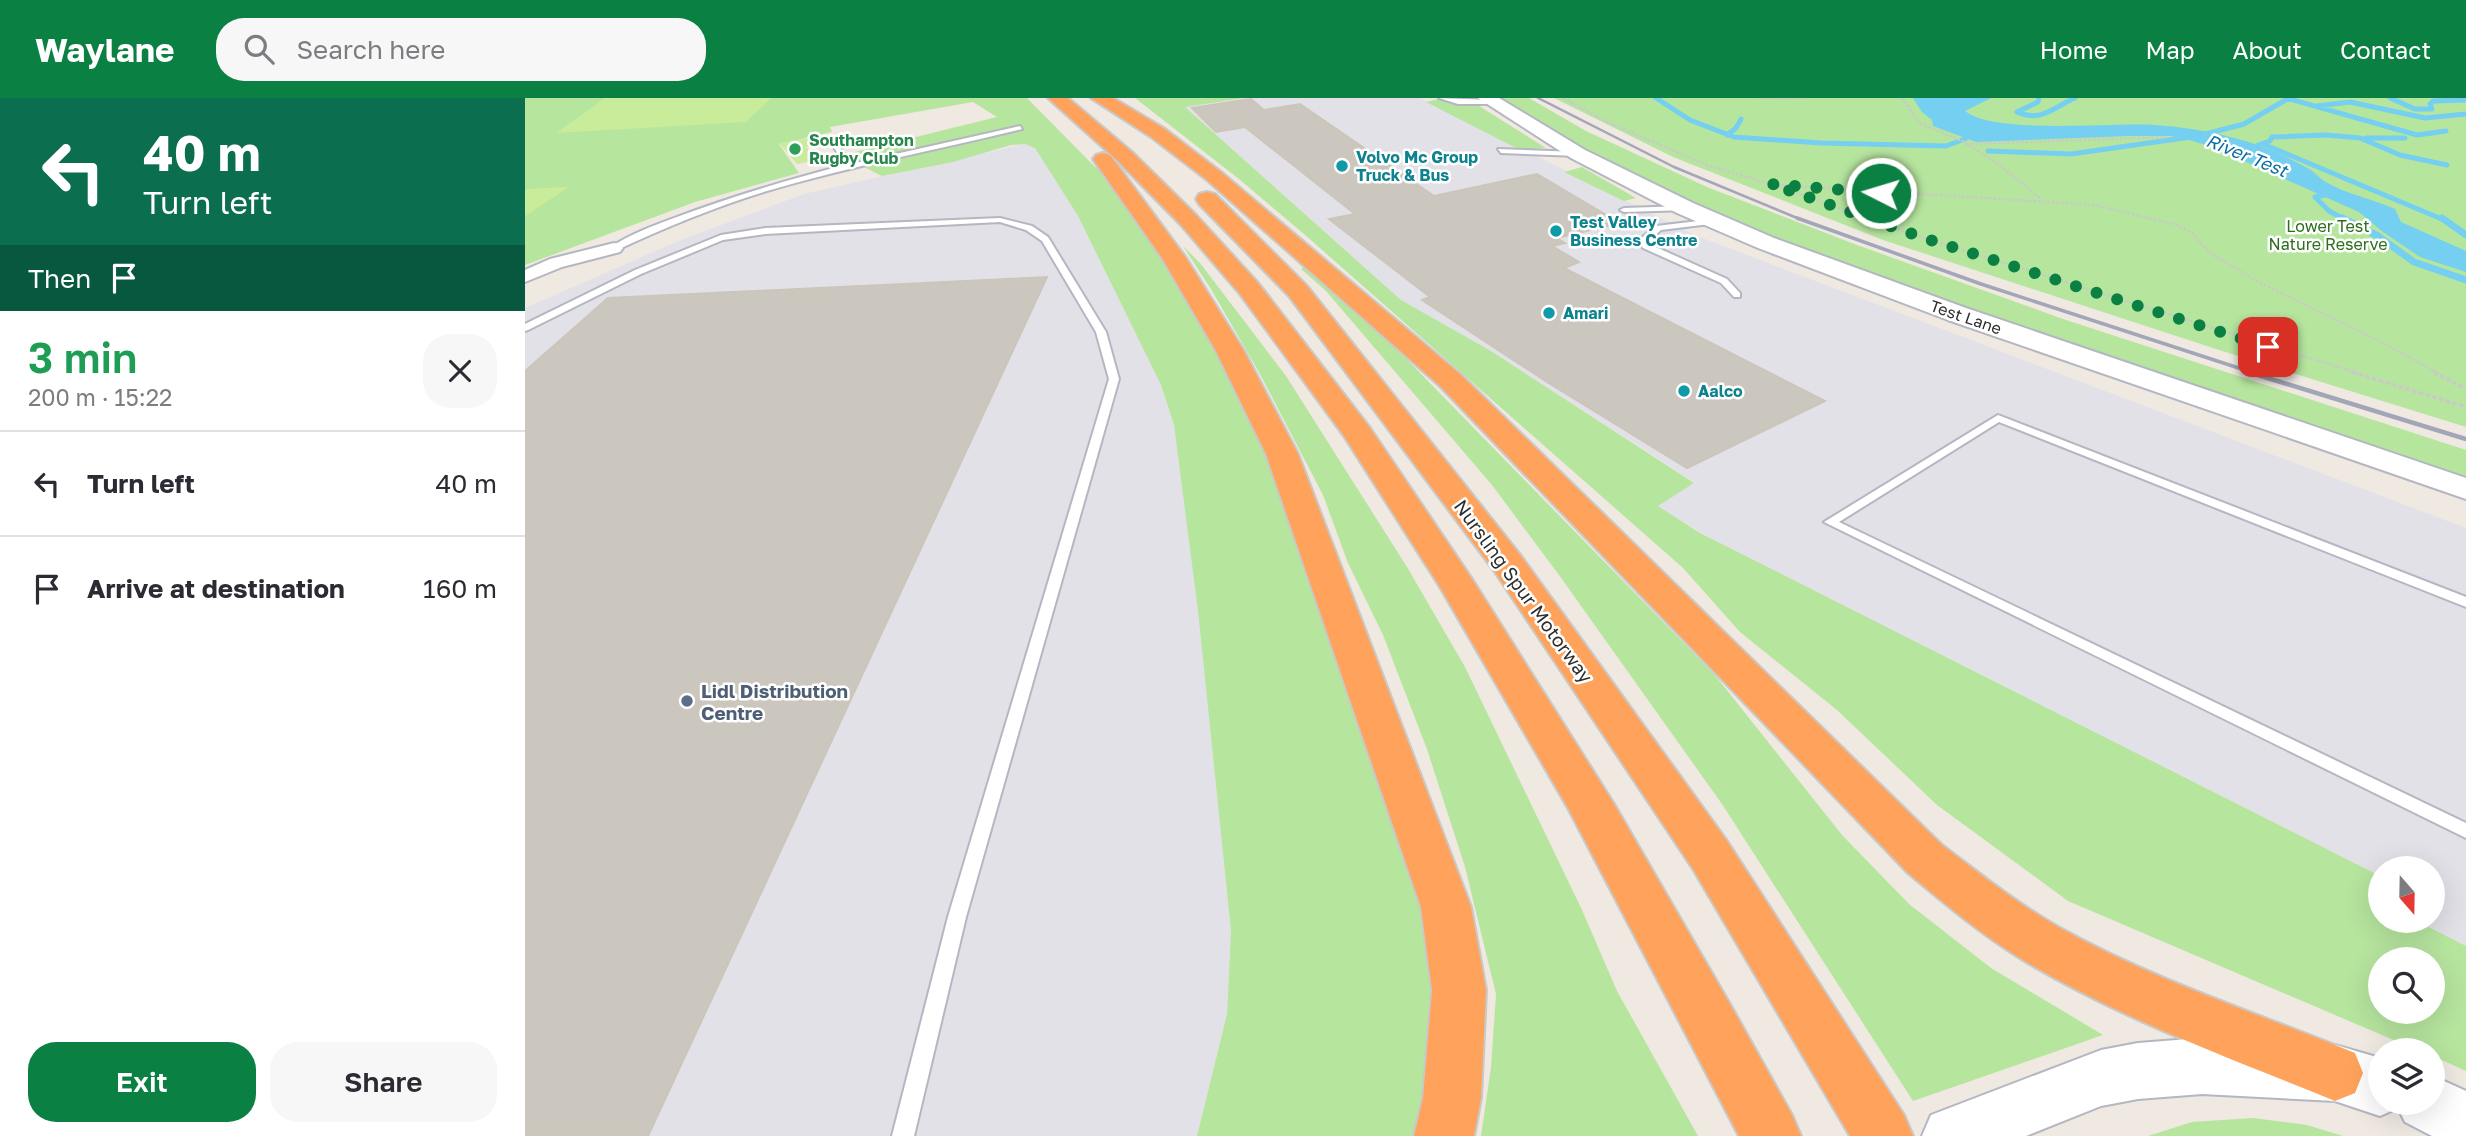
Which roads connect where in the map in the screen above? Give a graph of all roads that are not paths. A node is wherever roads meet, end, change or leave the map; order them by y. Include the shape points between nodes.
1 (1057, 98) edge
2 (1099, 98) edge
3 (1442, 98) edge
4 (1489, 100) edge
5 (1020, 128) dead end
6 (836, 148) dead end
7 (1578, 154) junction
8 (1500, 155) dead end
9 (850, 167) junction
10 (1685, 208) junction
11 (1624, 210) dead end
12 (1715, 222) junction
13 (614, 247) joint
14 (525, 277) edge
15 (1737, 295) dead end
16 (525, 328) edge
17 (2466, 489) edge
18 (2466, 602) edge
19 (2466, 831) edge
20 (2358, 1080) edge
21 (2445, 1112) edge
22 (2466, 1122) edge
23 (903, 1136) edge
24 (1444, 1136) edge
25 (1771, 1136) edge
26 (1883, 1136) edge
27 (1952, 1136) edge

1 - 24 highway via 1174,258 1230,351 1282,454 1446,908 1459,990 1452,1098
1 - 25 highway via 1113,143 1179,210 1298,353 1370,449 1610,839
2 - 20 highway via 1158,132 1214,176 1450,380 1916,850 1973,897 2041,943 2102,976
2 - 26 highway, Nursling Spur Motorway via 1298,291 1508,564 1710,855
3 - 4 lane
4 - 7 street, Test Lane
5 - 9 lane
6 - 9 lane
7 - 8 lane
7 - 10 street, Test Lane
9 - 13 lane via 726,200
10 - 11 lane
10 - 12 street, Test Lane
12 - 15 lane via 1659,228 1643,240 1646,246 1724,281
12 - 17 street, Test Lane via 1957,314
13 - 14 street
16 - 23 lane via 618,281 721,239 765,231 1000,220 1029,228 1045,239 1101,332 1114,379 957,917
18 - 19 lane via 1998,418 1830,522
20 - 27 street via 2202,1066 2138,1071 2101,1078
21 - 22 street

